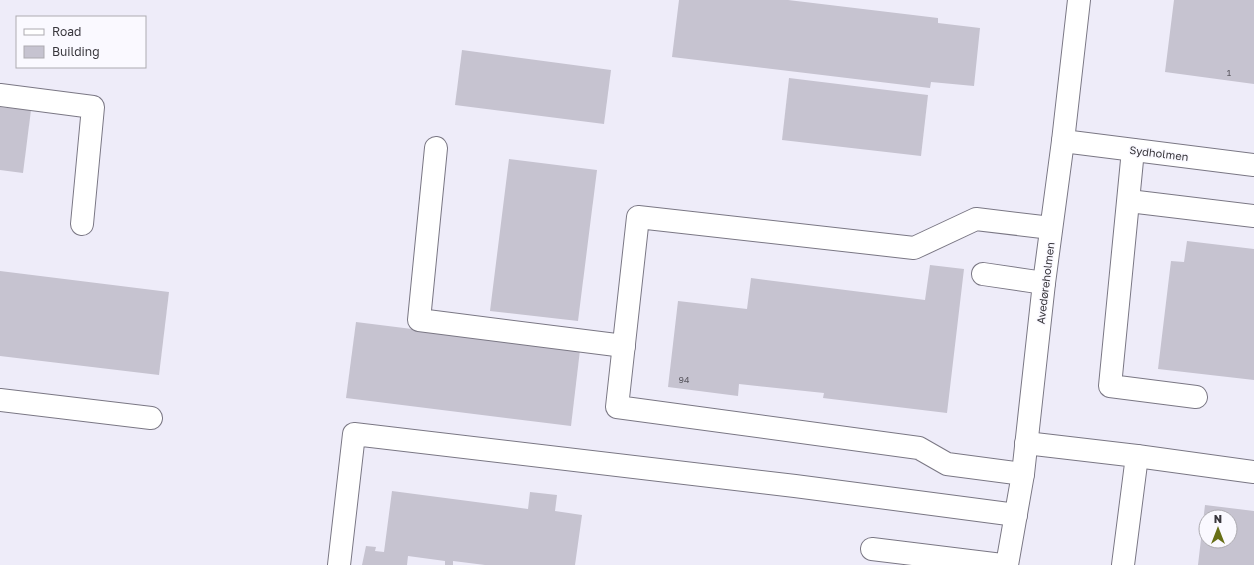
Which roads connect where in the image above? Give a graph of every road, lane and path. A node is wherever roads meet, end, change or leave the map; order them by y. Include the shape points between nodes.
1 (1078, 0) edge
2 (0, 95) edge
3 (1063, 141) junction
4 (436, 148) dead end
5 (1133, 150) junction
6 (1254, 165) edge
7 (1129, 201) junction
8 (1254, 216) edge
9 (82, 224) dead end
10 (1051, 228) junction
11 (983, 274) dead end
12 (1044, 283) junction
13 (624, 346) junction
14 (1196, 397) dead end
15 (0, 400) edge
16 (151, 418) dead end
17 (1026, 443) junction
18 (1137, 456) junction
19 (1254, 472) edge
20 (1023, 474) junction
21 (1016, 515) junction
22 (872, 549) dead end
23 (339, 565) edge
24 (1002, 565) edge
25 (1007, 565) edge
26 (1123, 565) edge

1 - 3 street, Avedøreholmen
2 - 9 street via 93,107
3 - 5 street, Sydholmen
3 - 10 street, Avedøreholmen
4 - 13 street via 419,320
5 - 6 street, Sydholmen
5 - 7 street
7 - 8 street
7 - 14 street via 1110,386
10 - 12 street, Avedøreholmen
10 - 13 street via 976,219 914,248 638,217
11 - 12 street
12 - 17 street, Avedøreholmen
13 - 20 street via 617,407 919,448 947,464
15 - 16 street
17 - 18 street
17 - 20 street, Avedøreholmen
18 - 19 street
18 - 26 street
20 - 21 street, Avedøreholmen
21 - 23 street via 354,434
21 - 25 street, Avedøreholmen
22 - 24 street

